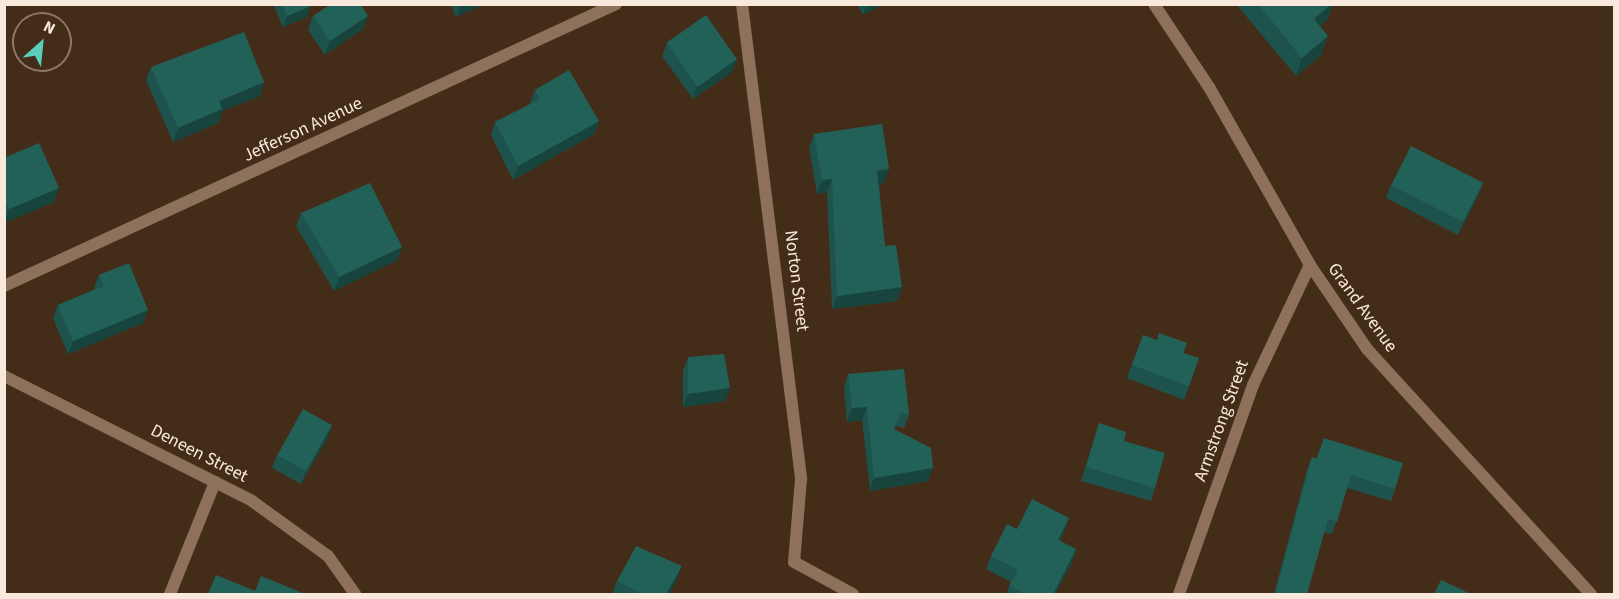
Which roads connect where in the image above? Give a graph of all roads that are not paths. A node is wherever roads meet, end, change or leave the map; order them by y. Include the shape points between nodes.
1 (616, 4) edge
2 (742, 4) edge
3 (1154, 4) edge
4 (1310, 265) junction
5 (4, 286) edge
6 (4, 376) edge
7 (215, 482) junction
8 (170, 594) edge
9 (355, 594) edge
10 (853, 594) edge
11 (1179, 594) edge
12 (1591, 594) edge

1 - 5 street, Jefferson Avenue
2 - 10 street, Norton Street via 801,479 794,562
3 - 4 street, Grand Avenue via 1209,87
4 - 11 street, Armstrong Street via 1253,385
4 - 12 street, Grand Avenue via 1403,392
6 - 7 street, Deneen Street
7 - 8 street
7 - 9 street, Deneen Street via 300,531 328,556

